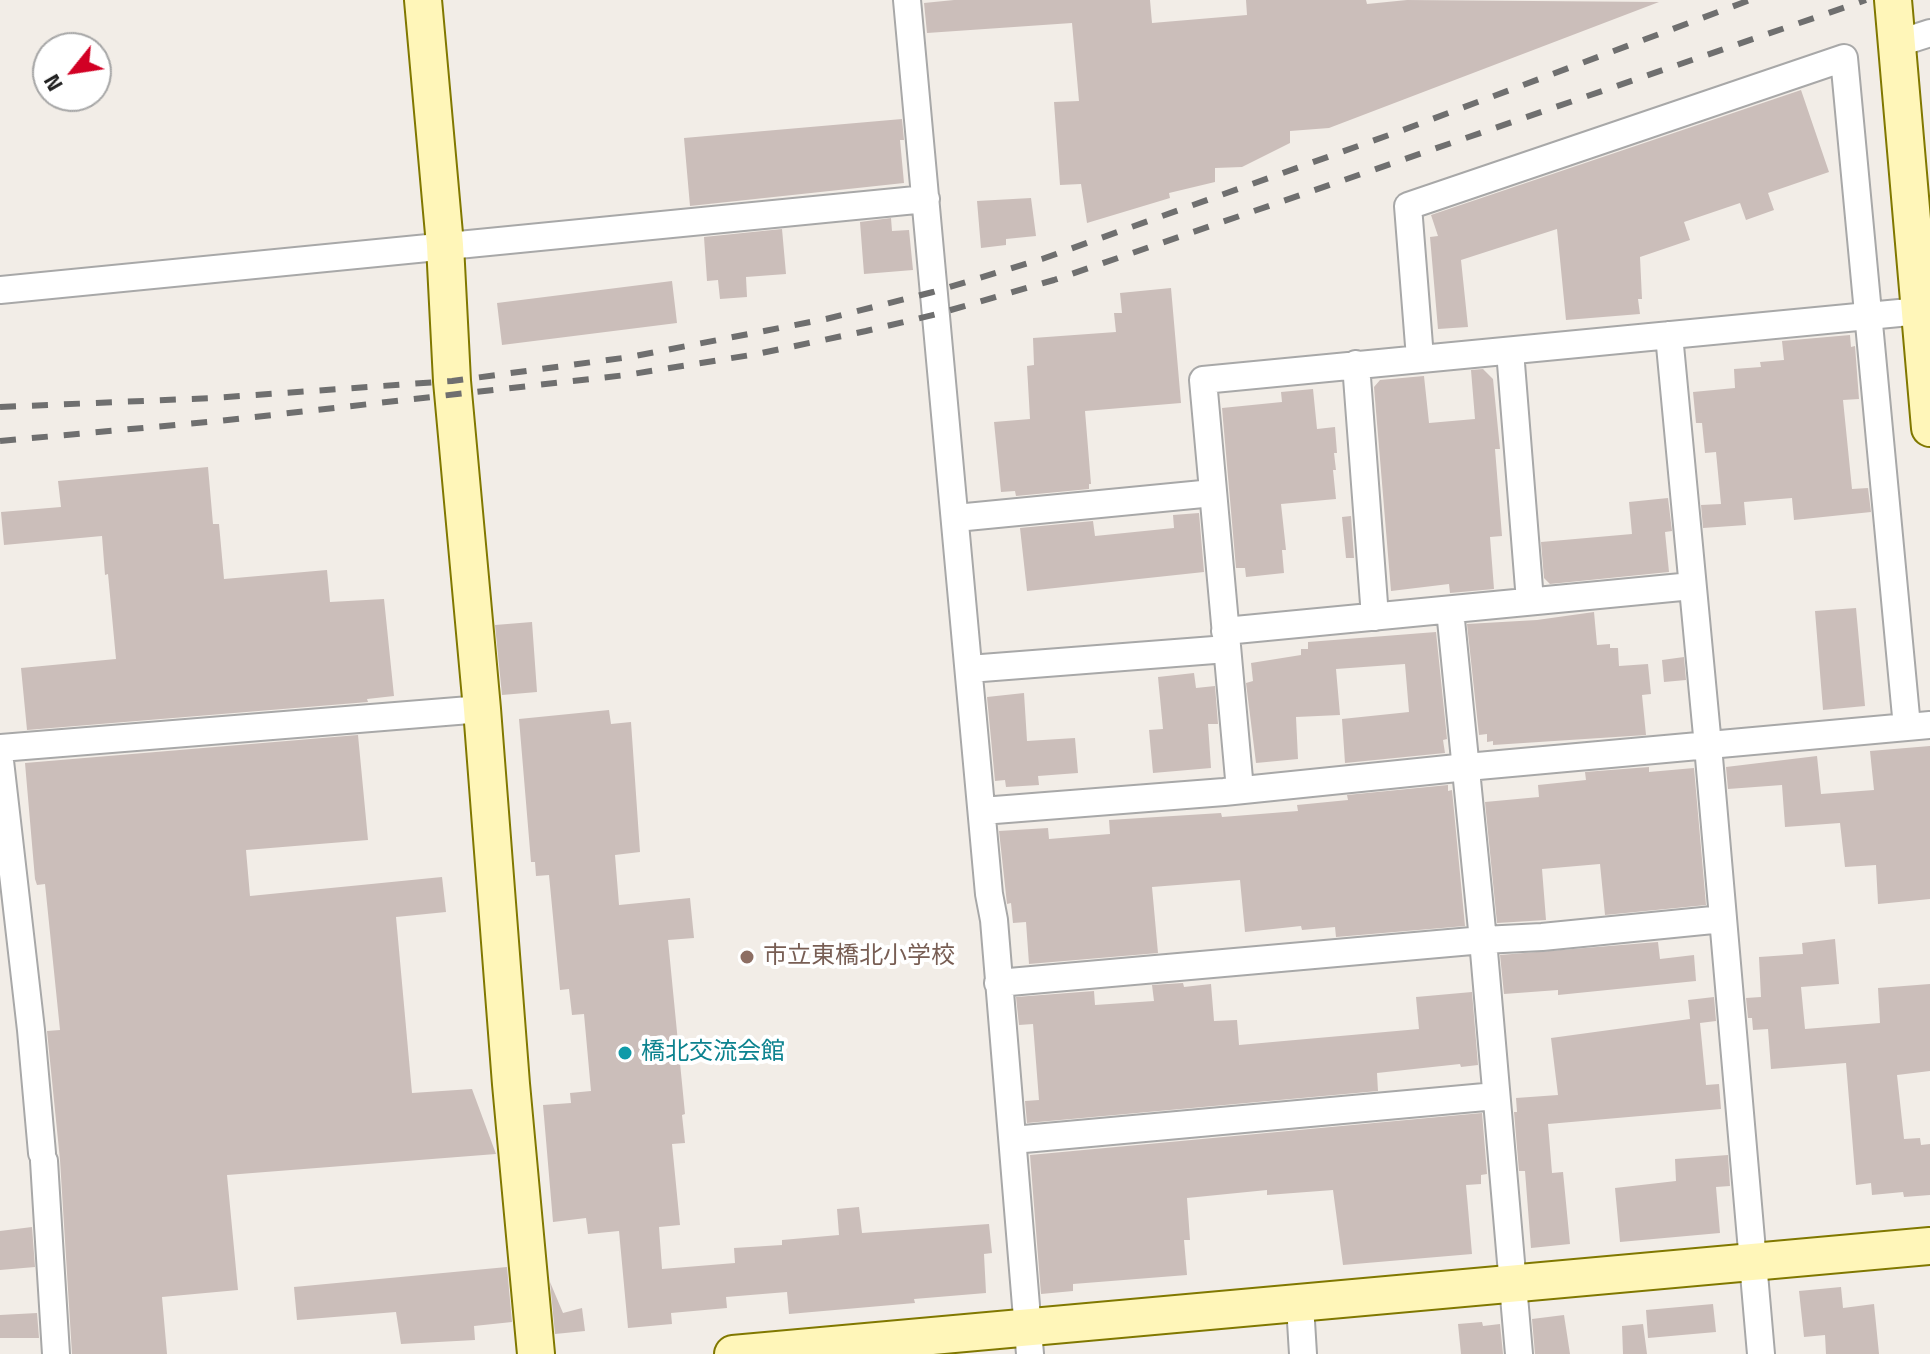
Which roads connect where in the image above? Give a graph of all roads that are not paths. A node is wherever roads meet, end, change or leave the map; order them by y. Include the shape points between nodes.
1 (423, 0) edge
2 (907, 0) edge
3 (1893, 0) edge
4 (1930, 33) edge
5 (1896, 44) junction
6 (926, 199) junction
7 (445, 245) junction
8 (0, 290) edge
9 (1920, 311) junction
10 (1869, 315) junction
11 (1669, 335) junction
12 (1510, 351) junction
13 (1420, 358) junction
14 (1356, 364) junction
15 (1930, 428) edge
16 (1213, 493) junction
17 (956, 518) junction
18 (1692, 586) junction
19 (1530, 601) junction
20 (1450, 610) junction
21 (1375, 617) junction
22 (1226, 640) junction
23 (969, 669) junction
24 (482, 709) junction
25 (1919, 726) edge
26 (1708, 746) junction
27 (0, 748) edge
28 (0, 761) edge
29 (1467, 767) junction
30 (1240, 790) junction
31 (982, 811) junction
32 (1723, 919) junction
33 (1483, 940) junction
34 (998, 983) junction
35 (1496, 1096) junction
36 (1013, 1140) junction
37 (1930, 1246) edge
38 (1753, 1262) junction
39 (1511, 1285) junction
40 (1300, 1305) junction
41 (1029, 1341) edge
42 (756, 1353) edge
43 (56, 1354) edge
44 (536, 1354) edge
45 (1303, 1354) edge
46 (1519, 1354) edge
47 (1761, 1354) edge

1 - 7 street
2 - 6 street
3 - 5 street
4 - 5 street
5 - 9 street
6 - 7 street
6 - 17 street
7 - 8 street
7 - 24 street
9 - 10 street
9 - 15 street
10 - 11 street
10 - 13 street via 1844,58 1408,206
10 - 25 street
11 - 12 street
11 - 18 street
12 - 13 street
12 - 19 street
13 - 14 street
14 - 16 street via 1203,380
14 - 21 street
16 - 17 street
16 - 22 street
17 - 23 street
18 - 19 street
18 - 26 street
19 - 20 street
20 - 21 street
20 - 29 street
21 - 22 street
22 - 23 street
22 - 30 street
23 - 31 street
24 - 27 street
24 - 44 street
25 - 26 street
26 - 29 street
26 - 32 street
28 - 43 street via 43,1157
29 - 30 street
29 - 33 street
30 - 31 street
31 - 34 street
32 - 33 street
32 - 38 street
33 - 34 street
33 - 35 street
34 - 36 street
35 - 36 street
35 - 39 street
36 - 41 street
37 - 38 street
38 - 39 street
38 - 47 street
39 - 40 street
39 - 46 street
40 - 41 street
40 - 45 street
41 - 42 street

